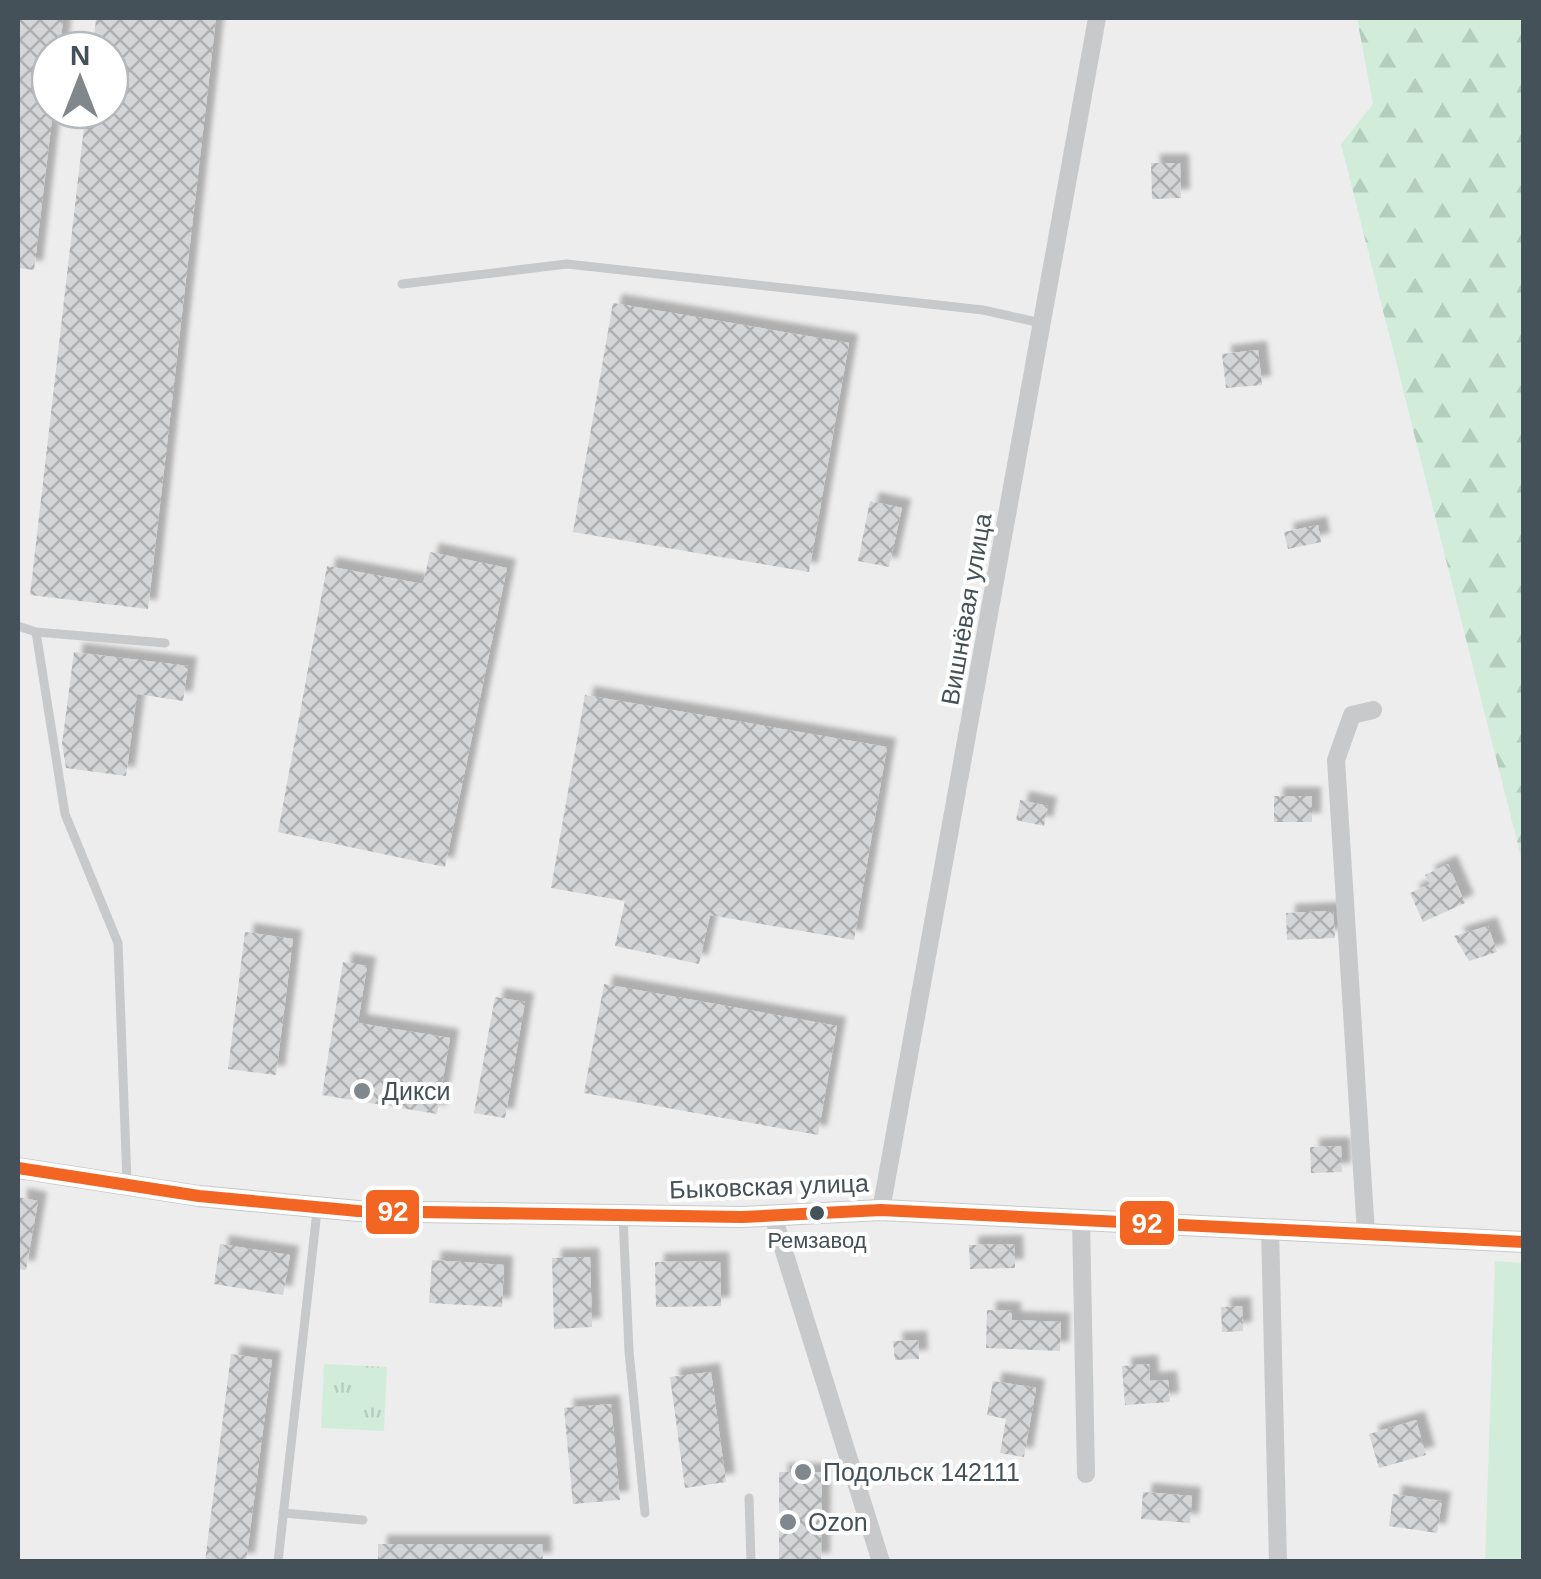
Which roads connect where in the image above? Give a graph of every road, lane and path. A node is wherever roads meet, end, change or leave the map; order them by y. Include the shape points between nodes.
1 (1097, 18) edge
2 (402, 284) dead end
3 (1044, 324) junction
4 (18, 626) edge
5 (36, 632) junction
6 (165, 642) dead end
7 (1373, 710) dead end
8 (18, 1168) edge
9 (126, 1185) junction
10 (318, 1208) junction
11 (881, 1210) junction
12 (773, 1216) junction
13 (623, 1217) junction
14 (1081, 1218) junction
15 (1270, 1228) junction
16 (1366, 1234) junction
17 (1524, 1242) edge
18 (1086, 1474) dead end
19 (750, 1498) dead end
20 (283, 1513) junction
21 (644, 1513) dead end
22 (363, 1520) dead end
23 (278, 1562) edge
24 (751, 1562) edge
25 (881, 1562) edge
26 (1278, 1562) edge

1 - 3 street, Вишнёвая улица
2 - 3 lane via 567,264 983,310
3 - 11 street, Вишнёвая улица
4 - 5 lane
5 - 6 lane
5 - 9 lane via 65,814 118,943
7 - 16 street via 1352,715 1336,760
8 - 9 street, Быковская улица
9 - 10 street, Быковская улица
10 - 13 street, Быковская улица
10 - 20 lane
11 - 12 street, Быковская улица
11 - 14 street, Быковская улица
12 - 13 street, Быковская улица
12 - 25 street
13 - 21 lane
14 - 15 street, Быковская улица
14 - 18 street
15 - 16 street, Быковская улица
15 - 26 street
16 - 17 street, Быковская улица
19 - 24 lane
20 - 22 lane
20 - 23 lane

